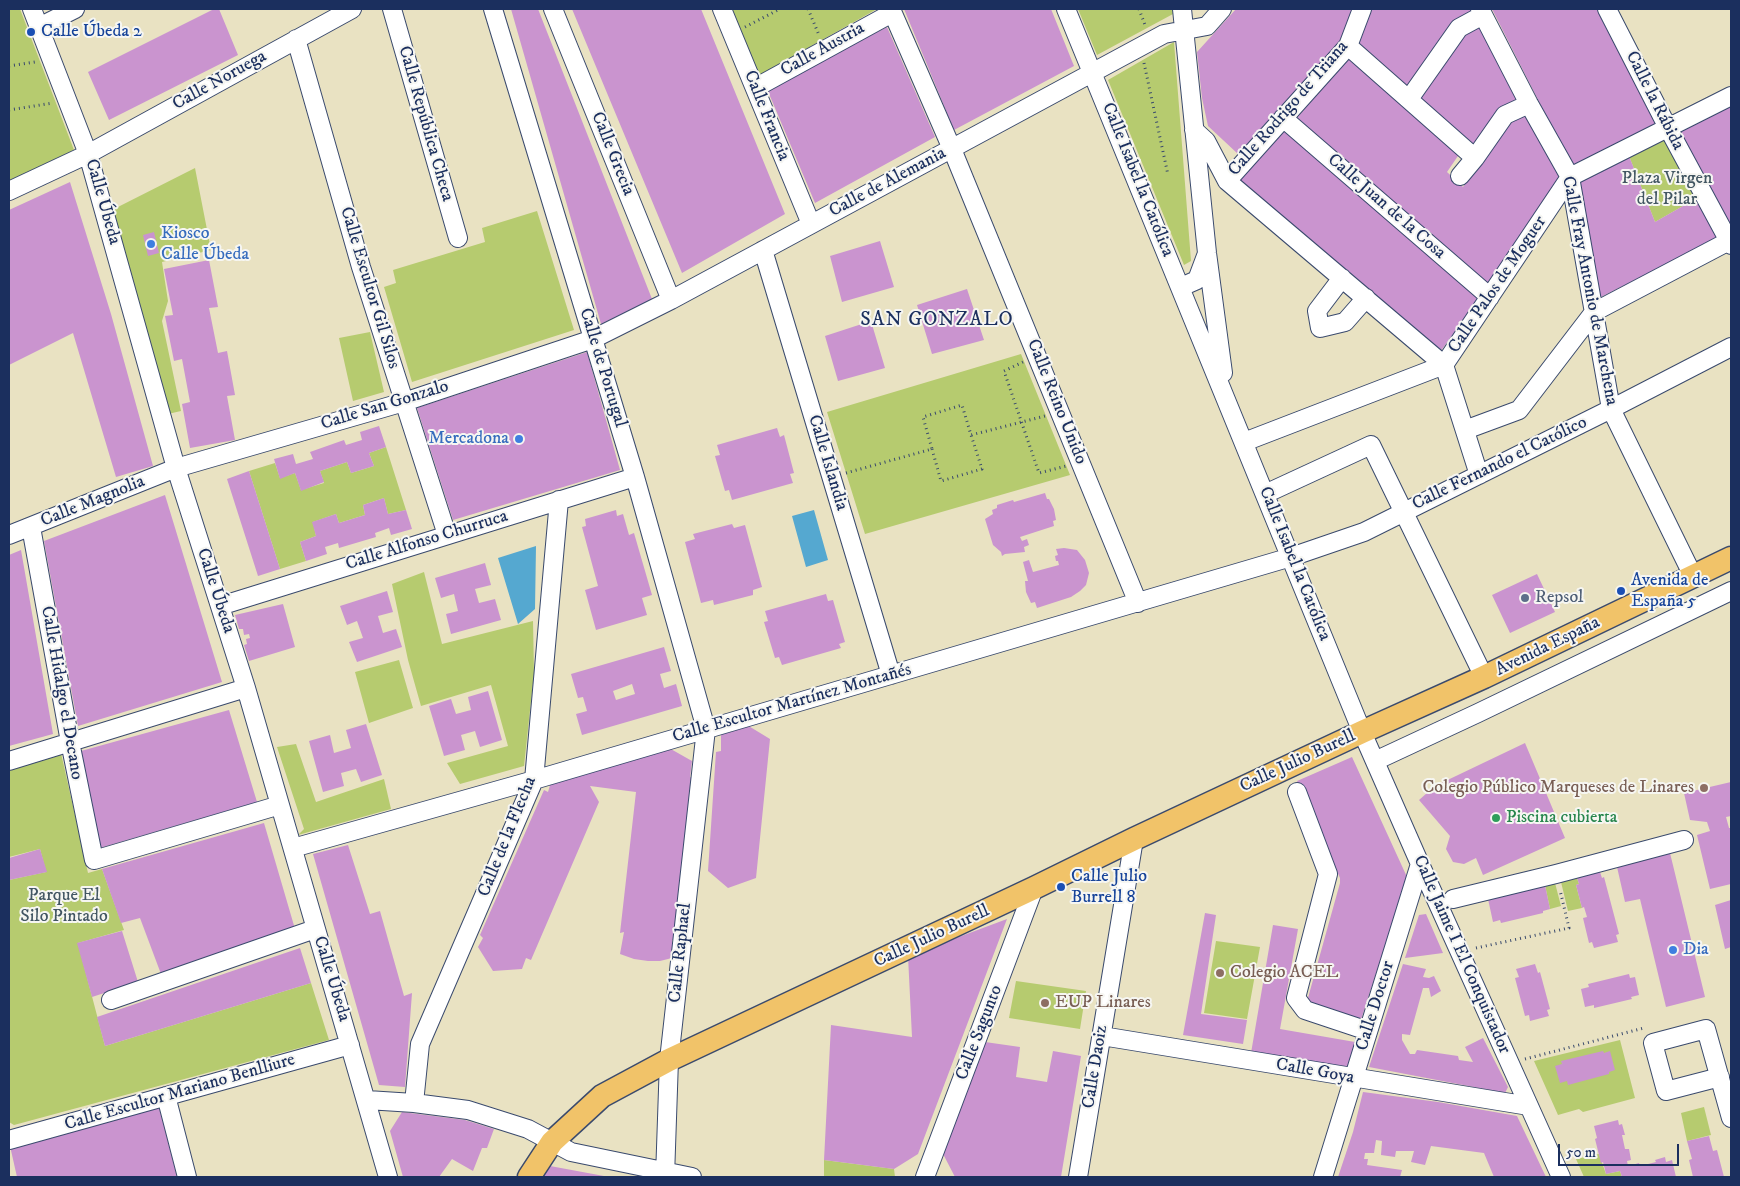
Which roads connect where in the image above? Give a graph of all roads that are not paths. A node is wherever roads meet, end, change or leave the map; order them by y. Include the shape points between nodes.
1 (32, 9) edge
2 (75, 9) edge
3 (352, 9) edge
4 (392, 9) edge
5 (493, 9) edge
6 (553, 9) edge
7 (722, 9) edge
8 (1066, 9) edge
9 (1182, 9) edge
10 (1222, 9) edge
11 (1362, 9) edge
12 (1607, 9) edge
13 (891, 11) edge
14 (1482, 12) edge
15 (39, 27) junction
16 (1184, 31) junction
17 (296, 39) junction
18 (1348, 46) junction
19 (1093, 73) junction
20 (755, 88) junction
21 (1731, 96) edge
22 (1409, 99) junction
23 (1529, 104) junction
24 (1283, 118) junction
25 (1668, 128) junction
26 (1194, 130) junction
27 (952, 149) junction
28 (88, 154) junction
29 (1475, 158) junction
30 (1460, 176) dead end
31 (1570, 177) junction
32 (1227, 181) junction
33 (9, 191) edge
34 (811, 224) junction
35 (458, 238) dead end
36 (1730, 242) edge
37 (763, 250) junction
38 (1207, 253) junction
39 (1342, 278) junction
40 (1181, 287) junction
41 (1490, 297) junction
42 (1366, 298) junction
43 (671, 300) junction
44 (1594, 312) junction
45 (593, 339) junction
46 (1731, 347) edge
47 (1444, 365) junction
48 (1225, 396) junction
49 (404, 402) junction
50 (1612, 410) junction
51 (1465, 430) junction
52 (1244, 442) junction
53 (176, 468) junction
54 (1479, 475) junction
55 (635, 477) junction
56 (1265, 494) junction
57 (560, 500) junction
58 (1403, 512) junction
59 (31, 527) junction
60 (9, 534) edge
61 (447, 535) junction
62 (1291, 557) junction
63 (1731, 558) edge
64 (1694, 576) junction
65 (1731, 591) edge
66 (1138, 602) junction
67 (220, 606) junction
68 (891, 675) junction
69 (1484, 677) junction
70 (246, 688) junction
71 (706, 729) junction
72 (1362, 732) junction
73 (70, 742) junction
74 (9, 761) edge
75 (1375, 761) junction
76 (534, 780) junction
77 (1297, 792) dead end
78 (280, 805) junction
79 (1134, 839) junction
80 (1684, 840) dead end
81 (293, 848) junction
82 (1420, 864) junction
83 (1034, 888) junction
84 (1453, 899) dead end
85 (315, 929) junction
86 (111, 1000) dead end
87 (1368, 1031) junction
88 (1102, 1036) junction
89 (350, 1045) junction
90 (669, 1060) junction
91 (1720, 1077) dead end
92 (1353, 1079) junction
93 (166, 1096) junction
94 (367, 1100) junction
95 (414, 1103) junction
96 (1529, 1106) junction
97 (1731, 1118) edge
98 (9, 1140) edge
99 (552, 1142) junction
100 (665, 1175) edge
101 (187, 1177) edge
102 (388, 1177) edge
103 (529, 1177) edge
104 (692, 1177) edge
105 (925, 1177) edge
106 (1078, 1177) edge
107 (1323, 1177) edge
108 (1561, 1177) edge

1 - 15 street, Calle Úbeda
2 - 15 street
3 - 17 street, Calle Noruega
4 - 35 street, Calle República Checa
5 - 45 street, Calle de Portugal
6 - 43 street, Calle Grecia
7 - 20 street, Calle Francia
8 - 19 street, Calle Isabel la Católica
9 - 16 street, Calle Isabel la Católica
10 - 16 street, Calle de Alemania via 1207,26
11 - 18 street, Calle Rodrigo de Triana
12 - 25 street, Calle la Rábida
13 - 20 street, Calle Austria
13 - 27 street, Calle Reino Unido
14 - 22 street via 1459,28
14 - 23 street, Calle Fray Antonio de Marchena
15 - 28 street, Calle Úbeda
16 - 19 street, Calle de Alemania via 1164,34
16 - 26 street, Calle Isabel la Católica
17 - 28 street, Calle Noruega
17 - 49 street, Calle Escultor Gil Silos
18 - 22 street
18 - 24 street, Calle Rodrigo de Triana
19 - 27 street, Calle de Alemania
19 - 40 street, Calle Isabel la Católica
20 - 34 street, Calle Francia
21 - 25 street, Calle Palos de Moguer
22 - 29 street
23 - 29 street via 1505,115
23 - 31 street, Calle Fray Antonio de Marchena
24 - 32 street, Calle Rodrigo de Triana
24 - 41 street, Calle Juan de la Cosa
25 - 31 street, Calle Palos de Moguer
25 - 36 street, Calle la Rábida
26 - 32 street via 1206,141
26 - 38 street, Calle Isabel la Católica
27 - 34 street, Calle de Alemania
27 - 66 street, Calle Reino Unido
28 - 33 street, Calle Noruega
28 - 53 street, Calle Úbeda
29 - 30 street
31 - 41 street, Calle Palos de Moguer
31 - 44 street, Calle Fray Antonio de Marchena
32 - 39 street
34 - 37 street, Calle de Alemania
36 - 44 street
37 - 43 street, Calle de Alemania
37 - 68 street, Calle Islandia
38 - 40 street, Calle Isabel la Católica via 1197,280
38 - 48 street, Calle Isabel la Católica
39 - 42 street
39 - 42 street via 1317,310 1320,328 1345,322
40 - 48 street, Calle Isabel la Católica
41 - 47 street, Calle Palos de Moguer
42 - 47 street
43 - 45 street, Calle de Alemania
44 - 50 street, Calle Fray Antonio de Marchena
44 - 51 street via 1519,410
45 - 49 street, Calle San Gonzalo
45 - 55 street, Calle de Portugal
46 - 50 street, Calle Fernando el Católico
47 - 51 street
47 - 52 street, Calle Palos de Moguer
48 - 52 street, Calle Isabel la Católica
49 - 53 street, Calle San Gonzalo
49 - 61 street, Calle Escultor Gil Silos
50 - 54 street, Calle Fernando el Católico
50 - 64 street, Calle Fray Antonio de Marchena
51 - 54 street
52 - 56 street, Calle Isabel la Católica
53 - 59 street, Calle Magnolia
53 - 67 street, Calle Úbeda
54 - 58 street, Calle Fernando el Católico
55 - 57 street, Calle Alfonso Churruca
55 - 71 street, Calle de Portugal
56 - 58 street via 1371,445
56 - 62 street, Calle Isabel la Católica
57 - 61 street, Calle Alfonso Churruca
57 - 76 street, Calle de la Flecha
58 - 62 street, Calle Fernando el Católico via 1364,532
58 - 69 street
59 - 60 street, Calle Magnolia
59 - 73 street, Calle Hidalgo el Decano
61 - 67 street, Calle Alfonso Churruca
62 - 66 street, Calle Escultor Martínez Montañés
62 - 72 street, Calle Isabel la Católica
63 - 64 main road, Avenida España
64 - 69 main road, Avenida España
65 - 75 street, Avenida España
66 - 68 street, Calle Escultor Martínez Montañés
67 - 70 street, Calle Úbeda
68 - 71 street, Calle Escultor Martínez Montañés
69 - 72 main road, Avenida España
70 - 73 street
70 - 78 street, Calle Úbeda
71 - 76 street, Calle Escultor Martínez Montañés
71 - 90 street, Calle Raphael
72 - 75 street, Calle Jaime I El Conquistador
72 - 79 main road, Calle Julio Burell
73 - 74 street
73 - 78 street, Calle Hidalgo el Decano via 94,860
75 - 82 street, Calle Jaime I El Conquistador
76 - 81 street, Calle Escultor Martínez Montañés
76 - 95 street, Calle de la Flecha via 420,1044
77 - 87 street via 1328,874 1296,998 1305,1010
78 - 81 street, Calle Úbeda
79 - 83 main road, Calle Julio Burell
79 - 88 street, Calle Daoiz
80 - 84 street
81 - 85 street, Calle Úbeda
82 - 87 street, Calle Doctor
82 - 96 street, Calle Jaime I El Conquistador
83 - 90 main road, Calle Julio Burell
83 - 105 street, Calle Sagunto
85 - 86 street
85 - 89 street, Calle Úbeda
87 - 92 street, Calle Doctor
88 - 92 street, Calle Goya
88 - 106 street, Calle Daoiz
89 - 93 street, Calle Escultor Mariano Benlliure
89 - 94 street, Calle Úbeda
90 - 99 main road, Calle Julio Burell via 602,1096
90 - 100 street, Calle Raphael
91 - 97 street
92 - 96 street, Calle Goya
92 - 107 street, Calle Doctor
93 - 98 street, Calle Escultor Mariano Benlliure
93 - 101 street
94 - 95 street
94 - 102 street, Calle Úbeda
95 - 99 street via 468,1110 528,1129
96 - 108 street, Calle Jaime I El Conquistador
99 - 100 street via 571,1152
99 - 103 main road, Calle Julio Burell
100 - 104 street

